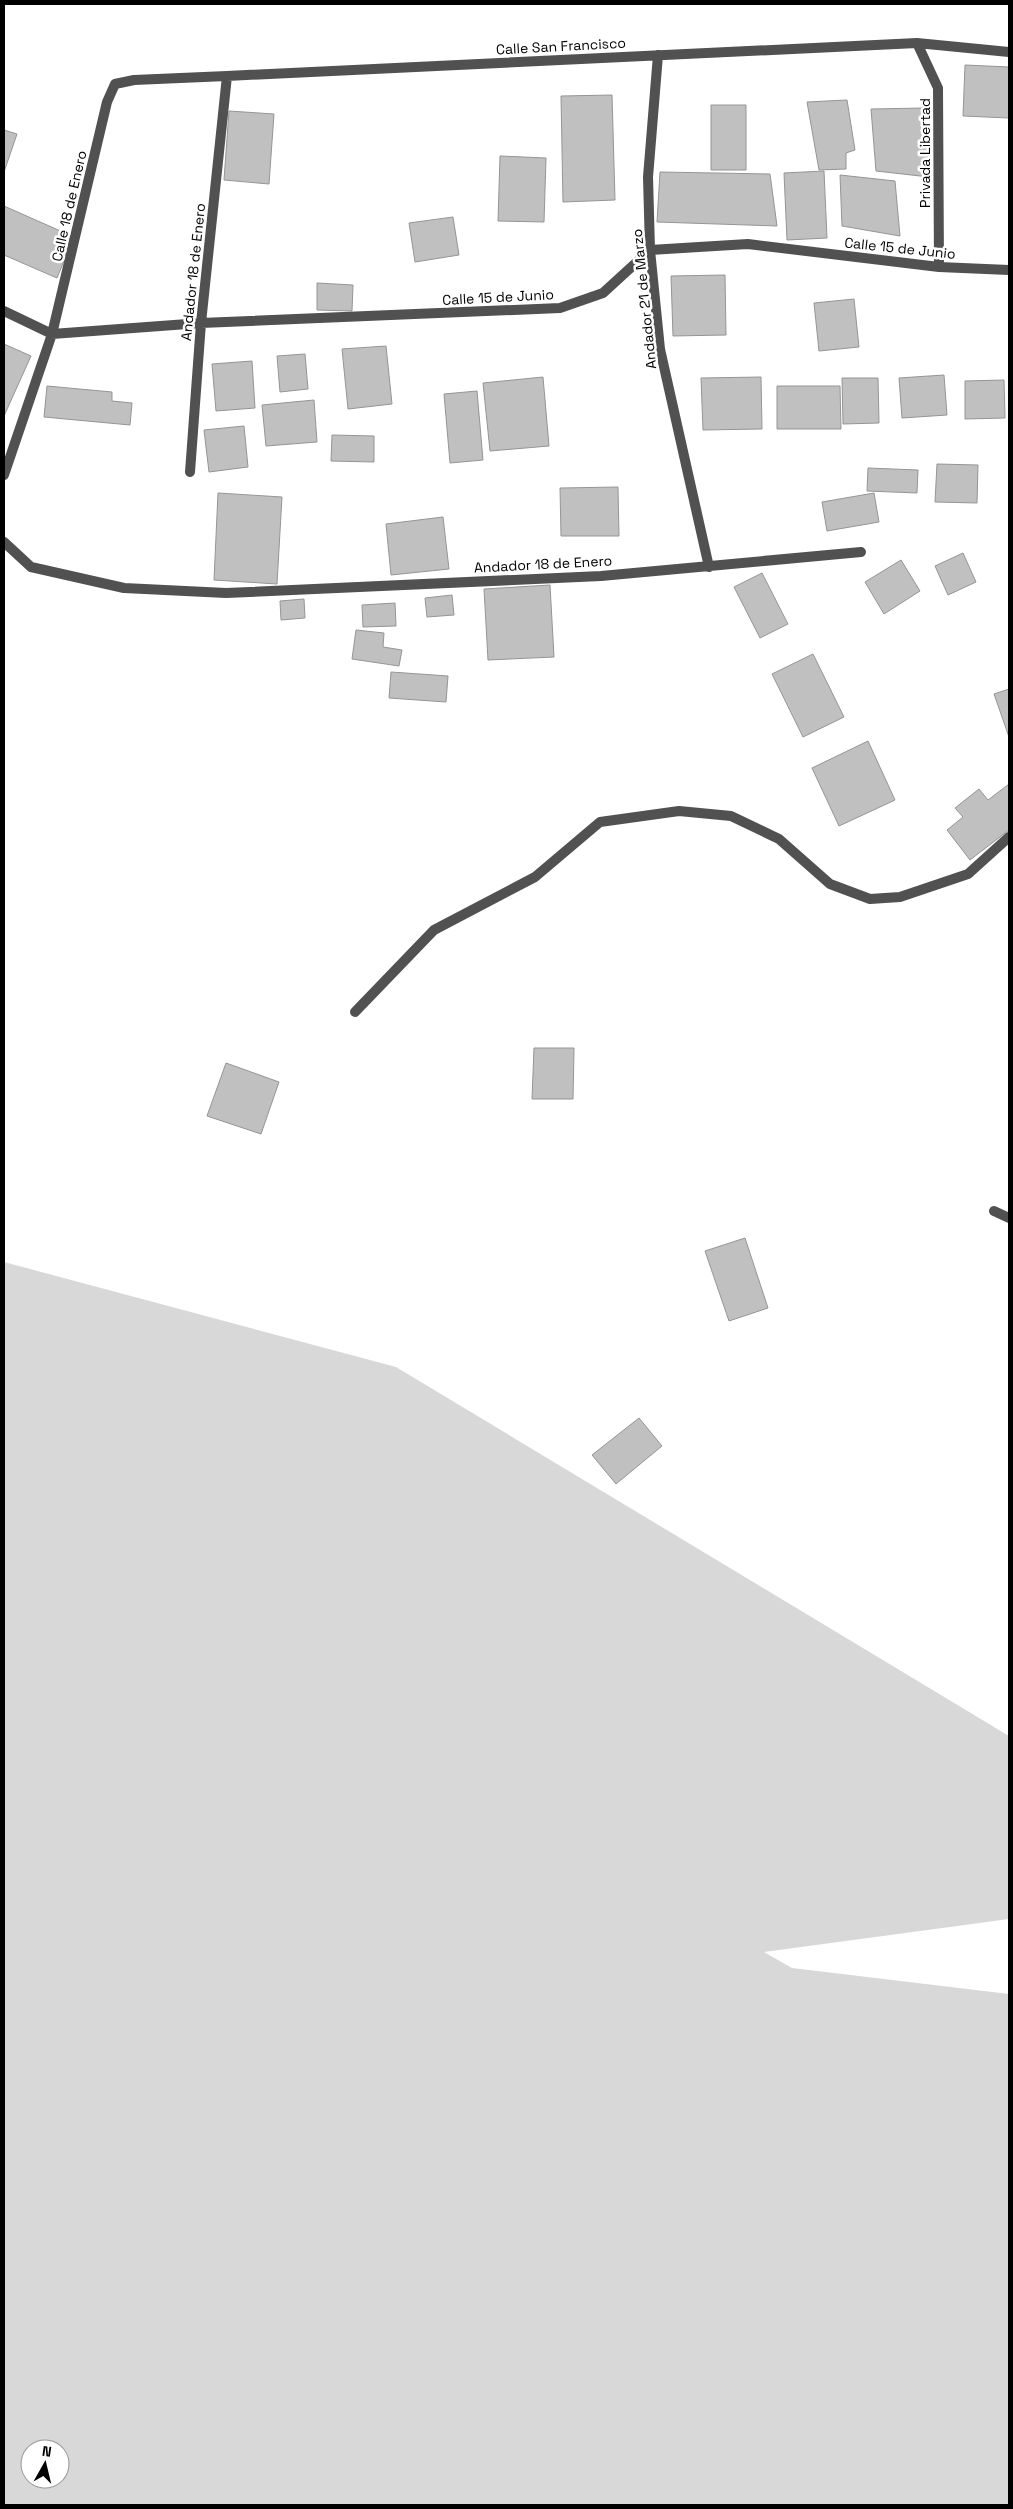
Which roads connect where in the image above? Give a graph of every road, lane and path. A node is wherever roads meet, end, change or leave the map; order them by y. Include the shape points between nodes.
1 (917, 43) junction
2 (1009, 52) edge
3 (658, 55) junction
4 (227, 76) junction
5 (115, 84) joint
6 (650, 250) junction
7 (939, 267) junction
8 (1009, 270) edge
9 (4, 311) edge
10 (201, 322) junction
11 (52, 334) junction
12 (190, 472) dead end
13 (4, 475) edge
14 (4, 542) edge
15 (861, 552) dead end
16 (709, 567) junction
17 (1009, 838) edge
18 (355, 1012) dead end
19 (994, 1211) dead end
20 (1009, 1218) edge

1 - 2 street, Calle San Francisco
1 - 3 street, Calle San Francisco
1 - 7 street, Privada Libertad via 938,88
3 - 4 street, Calle San Francisco
3 - 6 street, Andador 21 de Marzo via 648,177
4 - 5 street, Calle San Francisco via 134,80
4 - 10 street, Andador 18 de Enero
5 - 11 street, Calle 18 de Enero via 107,102
6 - 7 street, Calle 15 de Junio via 748,244
6 - 10 street, Calle 15 de Junio via 603,293 560,308
6 - 16 street, Andador 21 de Marzo via 660,350
7 - 8 street, Calle 15 de Junio
9 - 11 street
10 - 11 street, Calle 15 de Junio
10 - 12 street, Andador 18 de Enero
11 - 13 street, Calle 18 de Enero
14 - 16 street, Andador 18 de Enero via 32,566 124,588 226,593 601,576
15 - 16 street, Andador 18 de Enero
17 - 18 street via 968,874 900,897 870,899 830,884 779,839 731,816 679,811 600,822 535,877 434,930
19 - 20 street

